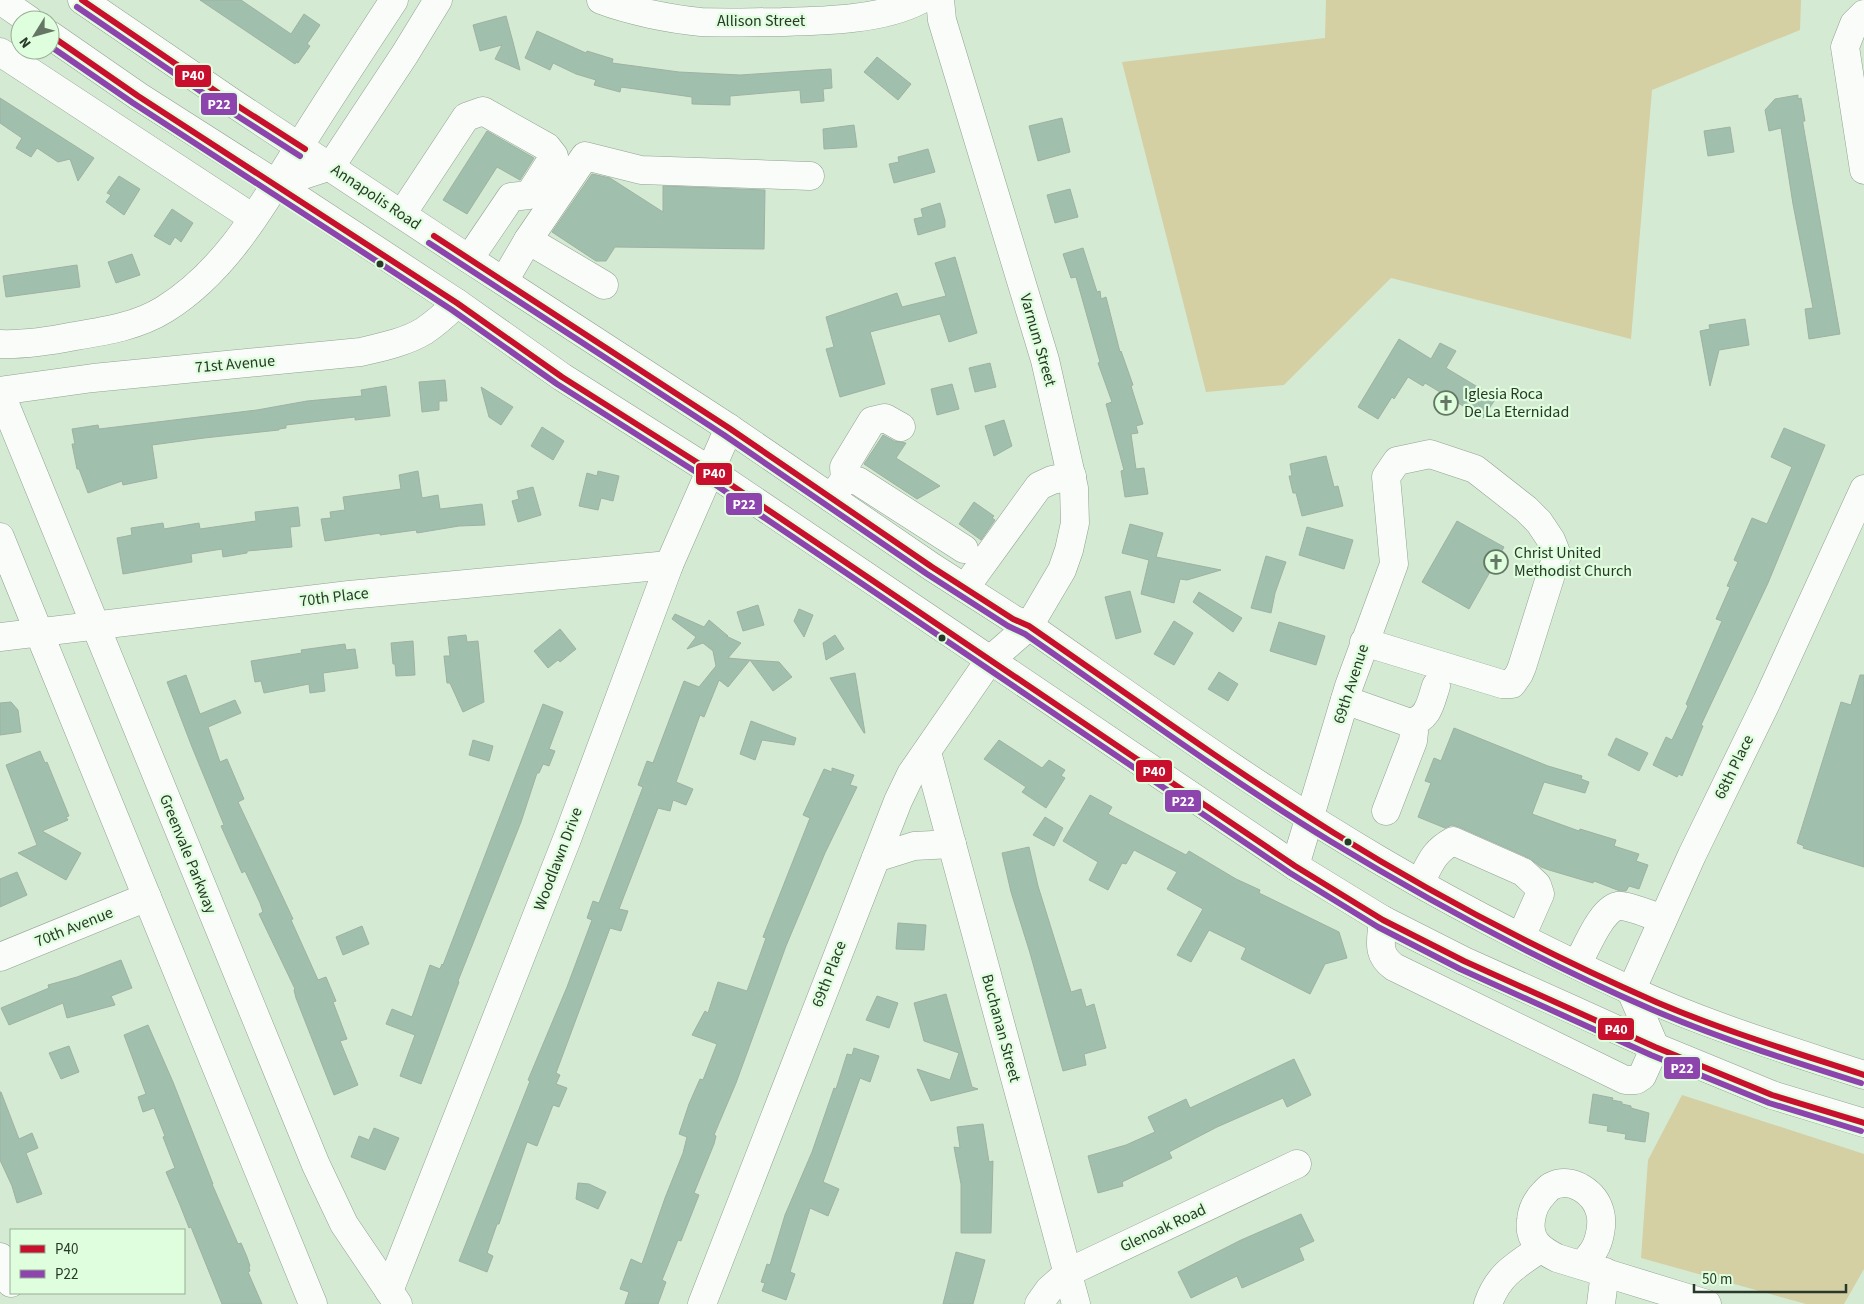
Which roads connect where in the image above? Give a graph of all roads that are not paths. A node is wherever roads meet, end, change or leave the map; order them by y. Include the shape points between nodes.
1 (0, 0) edge
2 (82, 0) edge
3 (394, 0) edge
4 (438, 0) edge
5 (601, 0) edge
6 (920, 0) edge
7 (940, 0) edge
8 (14, 10) edge
9 (1859, 19) edge
10 (60, 42) edge
11 (0, 52) edge
12 (1857, 93) edge
13 (300, 146) junction
14 (331, 166) junction
15 (1864, 170) edge
16 (810, 176) dead end
17 (276, 184) junction
18 (402, 214) junction
19 (253, 218) junction
20 (528, 240) junction
21 (469, 259) junction
22 (504, 281) junction
23 (604, 286) dead end
24 (457, 303) junction
25 (0, 344) edge
26 (0, 392) edge
27 (901, 427) dead end
28 (729, 428) junction
29 (709, 470) junction
30 (1072, 476) junction
31 (838, 488) junction
32 (1864, 489) edge
33 (927, 525) junction
34 (0, 537) edge
35 (964, 548) dead end
36 (910, 552) junction
37 (669, 565) junction
38 (965, 588) junction
39 (96, 625) junction
40 (1029, 626) junction
41 (39, 632) junction
42 (0, 638) edge
43 (1364, 642) junction
44 (989, 661) junction
45 (1436, 686) dead end
46 (1345, 700) junction
47 (1410, 723) junction
48 (927, 752) junction
49 (1386, 811) dead end
50 (1310, 818) junction
51 (952, 844) junction
52 (876, 858) junction
53 (1295, 866) junction
54 (1420, 883) junction
55 (147, 897) junction
56 (1663, 919) junction
57 (1384, 920) junction
58 (1521, 938) junction
59 (0, 957) edge
60 (1577, 965) junction
61 (1631, 991) junction
62 (1655, 1047) junction
63 (1864, 1075) edge
64 (1864, 1123) edge
65 (1297, 1164) dead end
66 (1540, 1249) junction
67 (0, 1257) edge
68 (1594, 1269) junction
69 (1069, 1272) junction
70 (10, 1281) edge
71 (393, 1298) edge
72 (313, 1304) edge
73 (702, 1304) edge
74 (1039, 1304) edge
75 (1076, 1304) edge
76 (1488, 1304) edge
77 (1601, 1304) edge
78 (1707, 1304) edge

1 - 8 street
2 - 13 street, Annapolis Road
3 - 13 street
4 - 14 street
5 - 6 street, Allison Street via 700,22 756,22 858,17
7 - 30 street, Varnum Street via 942,20 1046,360
9 - 12 street via 1844,47
10 - 17 street
11 - 19 street
12 - 15 street
13 - 14 street, Annapolis Road
13 - 17 street
14 - 17 street
14 - 18 street, Annapolis Road
16 - 20 street via 641,170 585,156
17 - 19 street
17 - 24 street
18 - 21 street, Annapolis Road
18 - 21 street via 466,117 483,111 548,147 554,156 529,195 511,197
19 - 25 street via 217,265 192,290 164,310 121,328 24,345
20 - 22 street
20 - 23 street
21 - 22 street, Annapolis Road
22 - 28 street, Annapolis Road
24 - 26 street, 71st Avenue via 422,332 361,352 92,378
24 - 29 street via 562,377
26 - 39 street, Greenvale Parkway
27 - 31 street via 885,418 872,421 844,467
28 - 29 street, Woodlawn Drive
28 - 31 street, Annapolis Road
29 - 37 street, Woodlawn Drive
29 - 44 street
30 - 38 street via 1039,486
30 - 40 street, Varnum Street via 1075,523 1069,550 1062,570
31 - 33 street via 858,481
31 - 36 street, Annapolis Road
32 - 56 street, 68th Place
33 - 35 street
33 - 36 street
34 - 41 street
36 - 38 street, Annapolis Road
37 - 39 street, 70th Place via 348,595
37 - 71 street, Woodlawn Drive
38 - 40 street, Annapolis Road
39 - 41 street, 70th Place
39 - 71 street, Greenvale Parkway via 316,1165 344,1224
40 - 44 street, Varnum Street
40 - 50 street, Annapolis Road
41 - 42 street, 70th Place
41 - 55 street
43 - 43 street, 69th Avenue via 1394,564 1386,477 1397,461 1430,454 1475,469 1526,509 1551,540 1557,555 1519,674 1512,684 1502,684
43 - 46 street, 69th Avenue
44 - 48 street, 69th Place
44 - 53 street
45 - 47 street via 1421,720
46 - 47 street
46 - 50 street, 69th Avenue
47 - 49 street via 1413,741
48 - 51 street, Buchanan Street
48 - 52 street, 69th Place via 900,795
50 - 53 street, 69th Avenue
50 - 54 street, Annapolis Road
51 - 52 street via 914,846
51 - 69 street, Buchanan Street
52 - 73 street, 69th Place
53 - 57 street
54 - 58 street, Annapolis Road
54 - 58 street via 1440,848 1453,842 1524,872 1537,885 1540,894
55 - 59 street, 70th Avenue
55 - 72 street
56 - 60 street via 1620,905 1610,909
56 - 61 street, 68th Place
57 - 62 street via 1464,961
57 - 62 street via 1381,951 1394,967 1625,1080 1636,1080 1642,1076
58 - 60 street, Annapolis Road
60 - 61 street, Annapolis Road
61 - 62 street
61 - 63 street, Annapolis Road via 1710,1024
62 - 64 street via 1772,1095
65 - 69 street, Glenoak Road
66 - 68 street via 1557,1258
66 - 68 street via 1530,1226 1532,1211 1540,1197 1552,1186 1566,1183 1580,1186 1593,1197 1600,1213
66 - 76 street via 1501,1278 1492,1290
67 - 70 street
68 - 77 street
68 - 78 street
69 - 74 street, Glenoak Road
69 - 75 street, Buchanan Street

